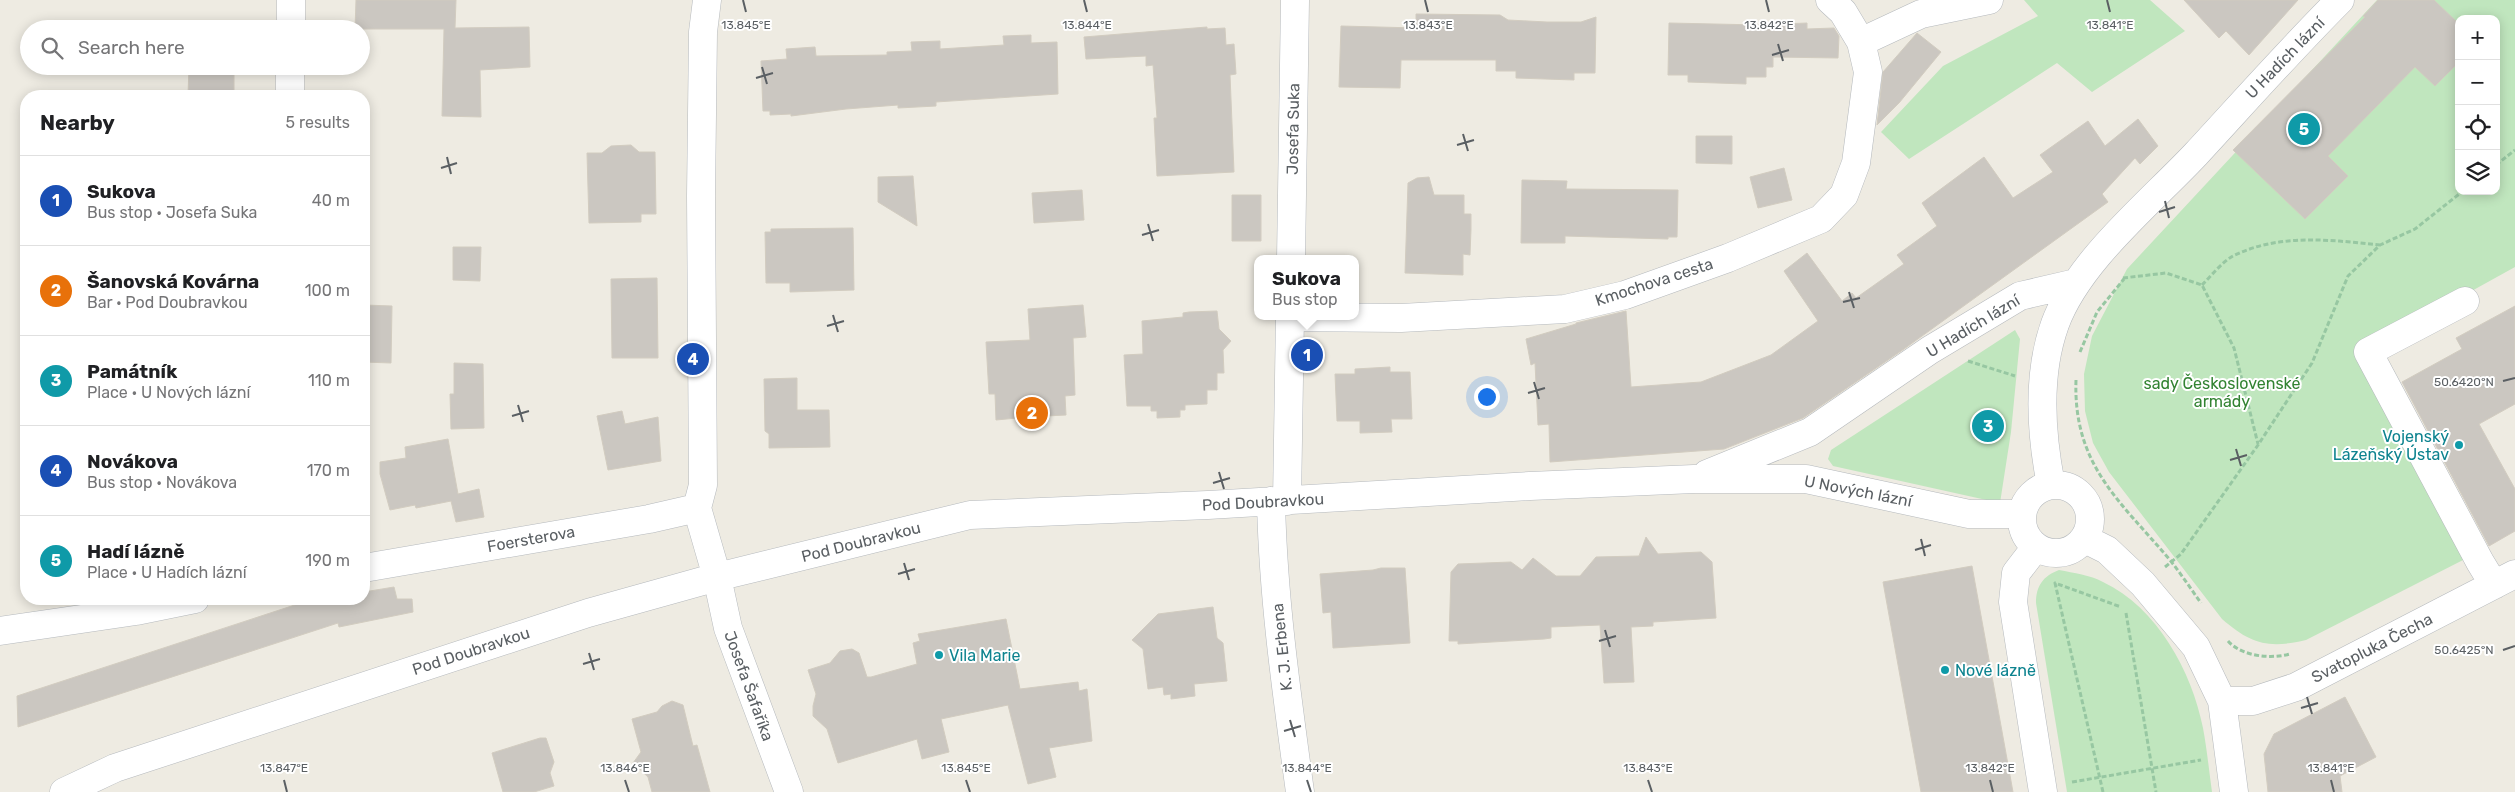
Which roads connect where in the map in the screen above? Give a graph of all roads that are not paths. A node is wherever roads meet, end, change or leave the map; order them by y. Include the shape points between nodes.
1 (291, 0) edge
2 (702, 0) edge
3 (707, 0) edge
4 (719, 0) edge
5 (1295, 0) edge
6 (1830, 0) edge
7 (1989, 0) edge
8 (2340, 0) edge
9 (291, 20) edge
10 (1860, 42) junction
11 (290, 75) edge
12 (290, 90) edge
13 (1291, 255) edge
14 (2076, 283) junction
15 (2464, 301) dead end
16 (1359, 318) edge
17 (1290, 320) edge
18 (1694, 480) junction
19 (2051, 485) junction
20 (1279, 501) junction
21 (698, 508) junction
22 (2022, 514) junction
23 (2085, 539) junction
24 (2036, 547) junction
25 (370, 567) edge
26 (717, 577) junction
27 (2505, 579) edge
28 (166, 605) edge
29 (0, 631) edge
30 (2222, 701) junction
31 (2043, 790) edge
32 (64, 792) edge
33 (789, 792) edge
34 (1300, 792) edge
35 (2234, 792) edge

1 - 9 street
2 - 3 street
3 - 4 street
3 - 21 street via 703,32 701,196 703,484
5 - 13 street, Josefa Suka
6 - 10 street, Kmochova cesta via 1843,12
7 - 10 street via 1921,14
8 - 14 street, U Hadích lázní via 2288,51
10 - 16 street, Kmochova cesta via 1868,72 1856,162 1844,195 1821,219 1728,258 1625,295 1565,309
11 - 12 street
14 - 18 street, U Hadích lázní via 2020,296 1930,350 1810,432
14 - 19 street via 2055,324 2042,384
15 - 27 street via 2368,352 2480,562
17 - 20 street
18 - 20 street, Pod Doubravkou
18 - 22 street, U Nových lázní via 1806,479 1969,514
19 - 22 street via 2037,490 2027,501
19 - 23 street via 2070,488 2086,501 2090,527
20 - 26 street, Pod Doubravkou via 970,516
20 - 34 street, K. J. Erbena via 1272,546
21 - 25 street, Foersterova
21 - 26 street, Josefa Šafaříka
22 - 24 street via 2027,538
23 - 24 street via 2067,552 2045,552
23 - 30 street via 2107,550 2143,584 2196,647
24 - 31 street via 2016,573 2013,602
26 - 32 street, Pod Doubravkou via 588,613 260,719 115,768
26 - 33 street, Josefa Šafaříka via 728,628
27 - 30 street, Svatopluka Čecha via 2296,687 2253,702
28 - 29 street
30 - 35 street

